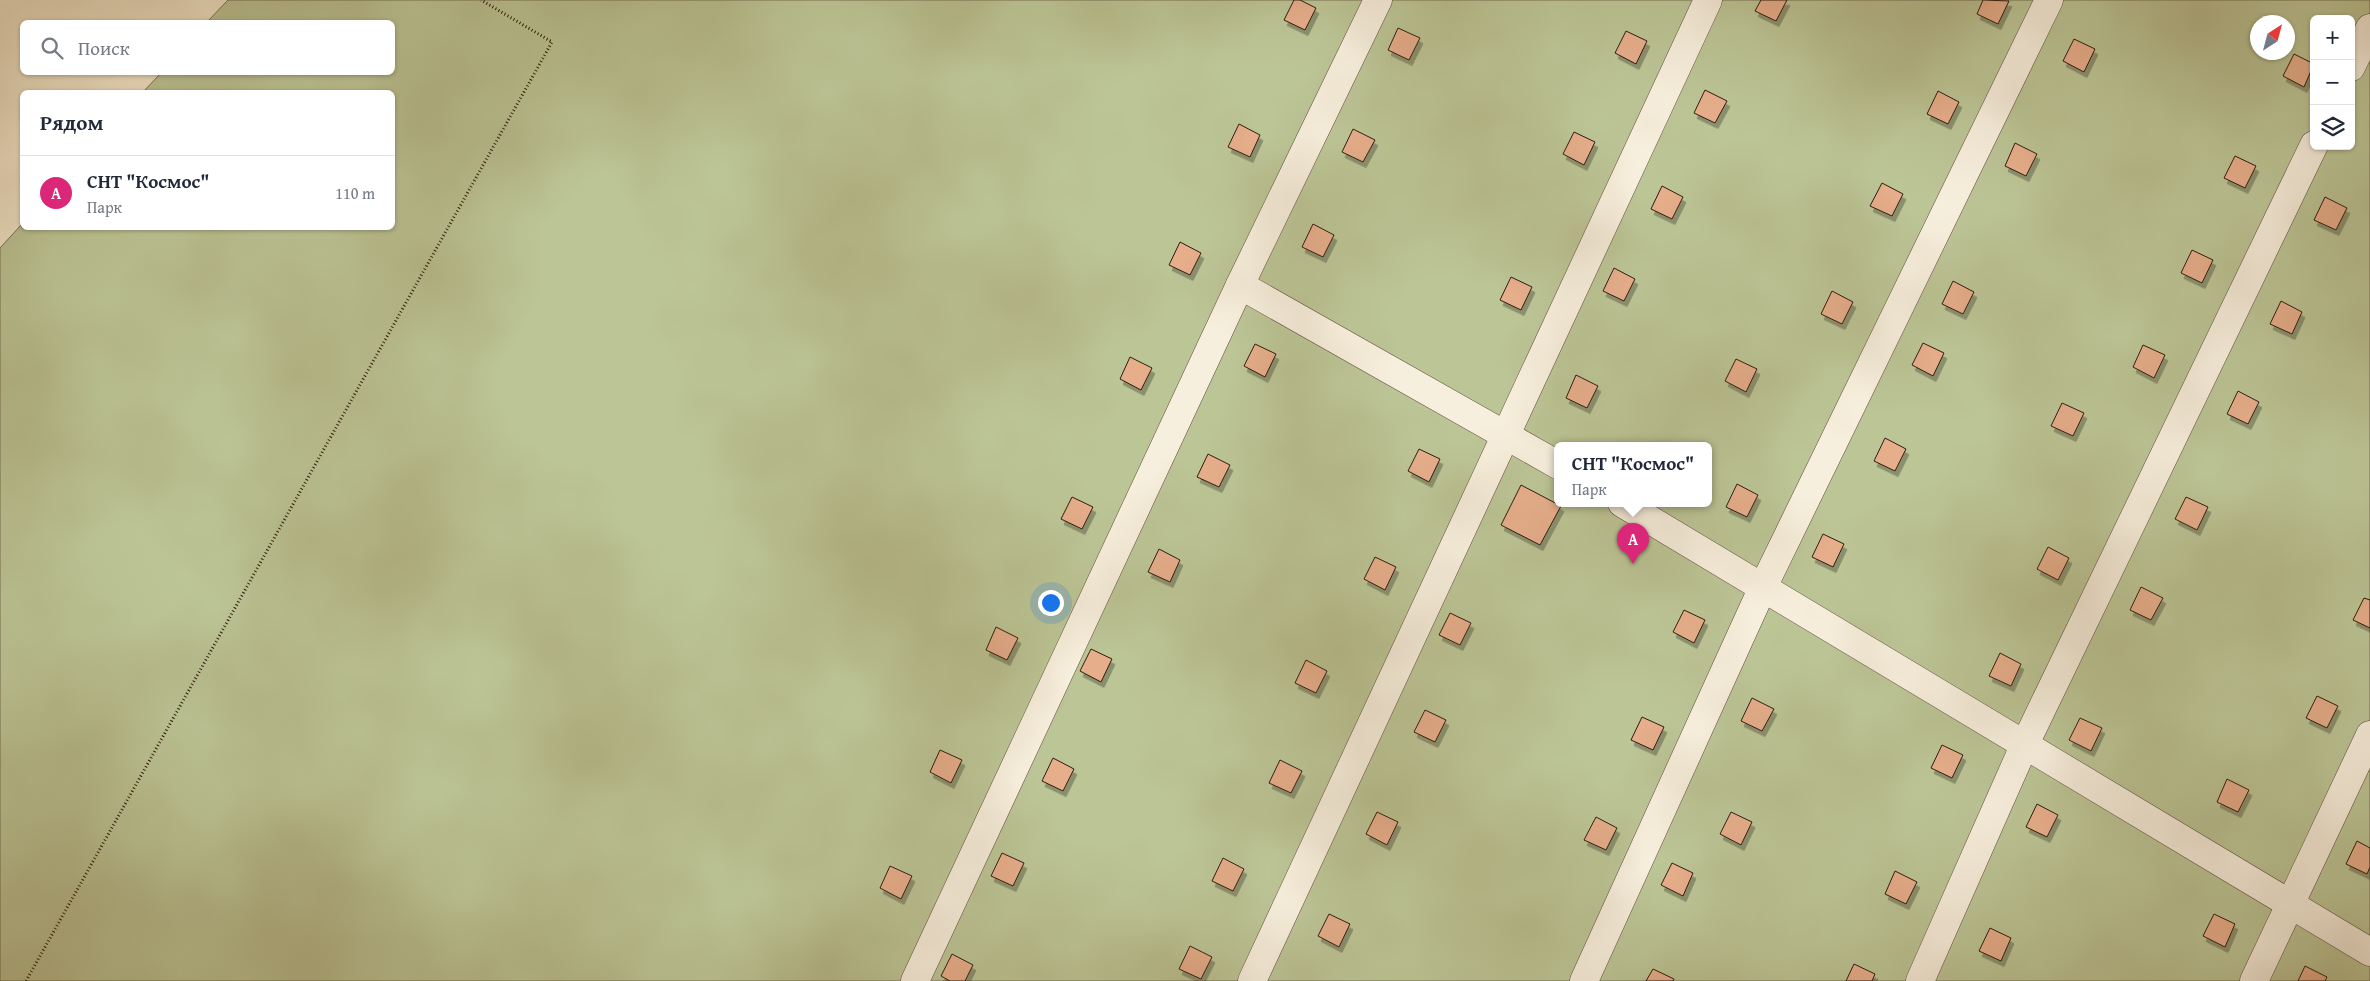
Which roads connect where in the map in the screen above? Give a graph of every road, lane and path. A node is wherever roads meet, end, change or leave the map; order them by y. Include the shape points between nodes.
1 (481, 0) edge
2 (1378, 0) edge
3 (1708, 0) edge
4 (2049, 0) edge
5 (2370, 28) edge
6 (2354, 60) edge
7 (2312, 150) edge
8 (1240, 285) junction
9 (1506, 434) junction
10 (1554, 463) edge
11 (1629, 507) edge
12 (1763, 587) junction
13 (2370, 734) edge
14 (2024, 746) junction
15 (2289, 904) junction
16 (2370, 952) edge
17 (26, 981) edge
18 (915, 981) edge
19 (1252, 981) edge
20 (1584, 981) edge
21 (1920, 981) edge
22 (2254, 981) edge

1 - 17 path via 552,42
2 - 8 street
3 - 9 street
4 - 12 street
5 - 6 street
7 - 14 street
8 - 9 street
8 - 18 street
9 - 10 street
9 - 19 street
11 - 12 street
12 - 14 street
12 - 20 street
13 - 15 street
14 - 15 street
14 - 21 street
15 - 16 street
15 - 22 street

